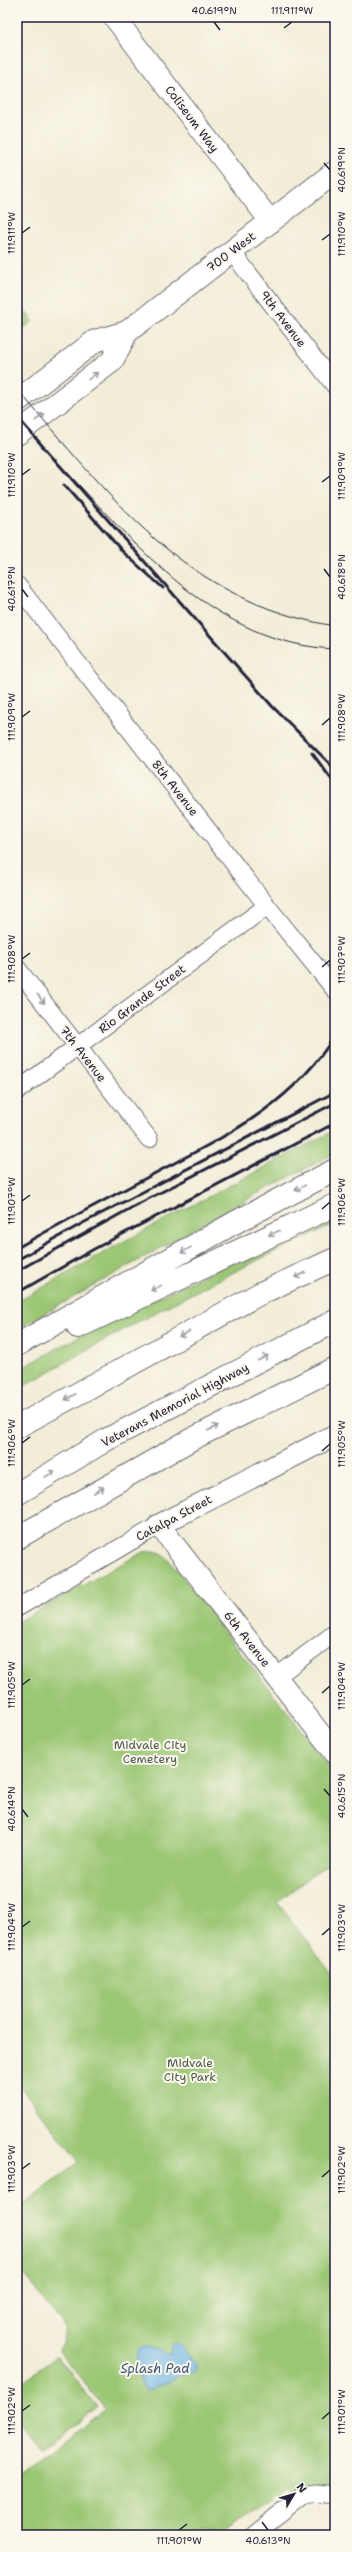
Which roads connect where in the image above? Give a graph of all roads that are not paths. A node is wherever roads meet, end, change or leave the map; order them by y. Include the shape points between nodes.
1 (114, 17) edge
2 (335, 172) edge
3 (271, 222) junction
4 (232, 252) junction
5 (127, 332) junction
6 (335, 386) edge
7 (17, 401) edge
8 (17, 434) edge
9 (17, 584) edge
10 (267, 906) junction
11 (17, 968) edge
12 (335, 990) edge
13 (77, 1047) junction
14 (17, 1091) edge
15 (148, 1139) dead end
16 (335, 1170) edge
17 (335, 1205) edge
18 (335, 1259) edge
19 (335, 1321) edge
20 (17, 1345) edge
21 (17, 1360) edge
22 (335, 1368) edge
23 (17, 1427) edge
24 (335, 1435) edge
25 (17, 1494) edge
26 (158, 1525) junction
27 (17, 1538) edge
28 (17, 1608) edge
29 (335, 1633) edge
30 (276, 1677) junction
31 (335, 1753) edge
32 (335, 2496) edge
33 (252, 2535) edge

1 - 3 street, Coliseum Way
2 - 3 main road, 700 West
3 - 4 main road, 700 West
4 - 5 main road, 700 West
4 - 6 street, 9th Avenue
5 - 7 main road, 700 West via 96,341
8 -> 5 main road, 700 West via 112,362
9 - 10 street, 8th Avenue
10 - 12 street, 8th Avenue
10 - 13 street, Rio Grande Street
11 -> 13 street, 7th Avenue
13 - 14 street, Rio Grande Street
13 - 15 street, 7th Avenue
16 -> 20 main road via 234,1223
17 -> 21 main road via 158,1287
18 -> 23 main road via 261,1293
25 -> 19 main road, Veterans Memorial Highway via 106,1440
27 -> 22 main road via 192,1439
24 - 26 street, Catalpa Street
26 - 28 street, Catalpa Street
26 - 30 street, 6th Avenue
29 - 30 street
30 - 31 street, 6th Avenue
32 - 33 street via 316,2493 304,2495

